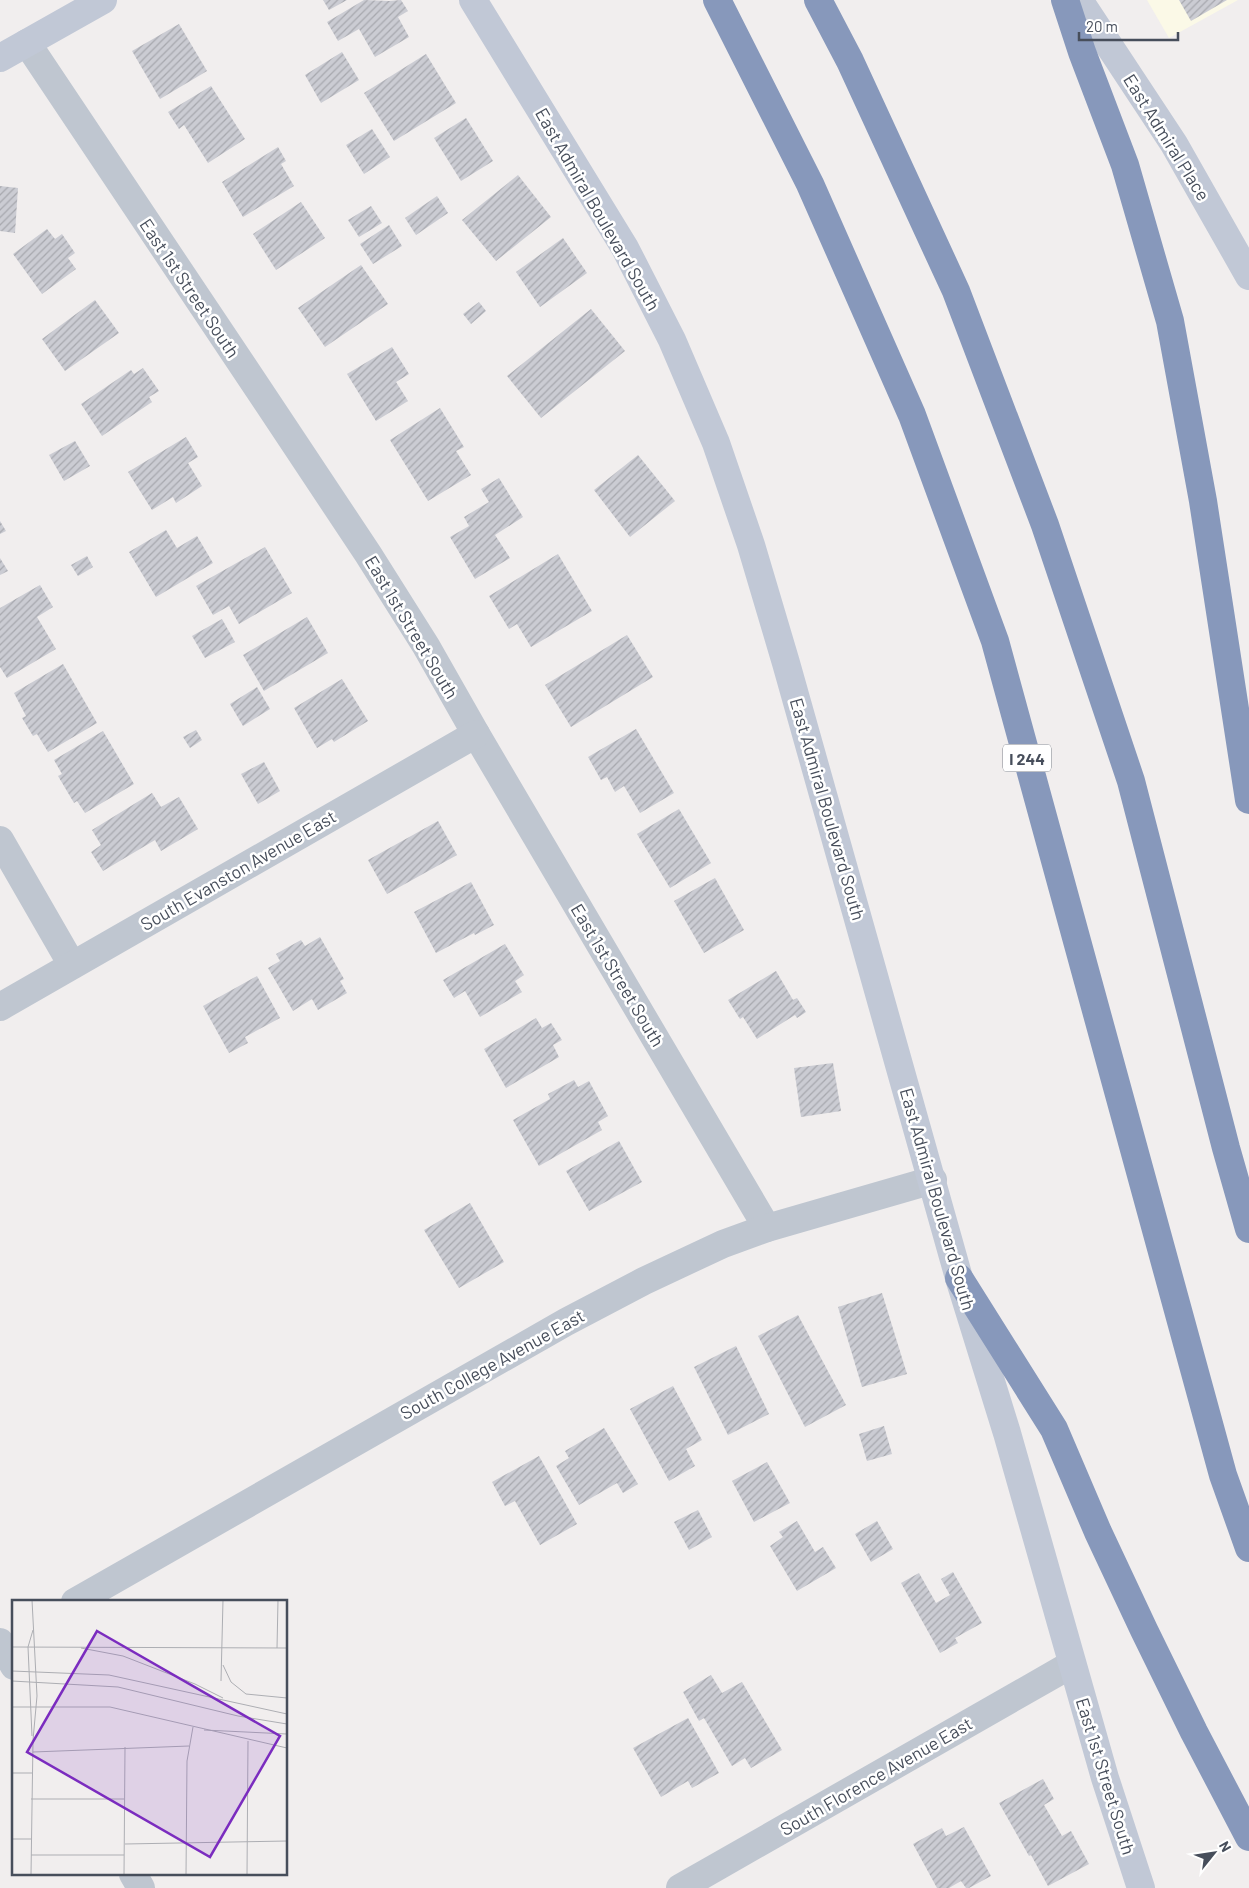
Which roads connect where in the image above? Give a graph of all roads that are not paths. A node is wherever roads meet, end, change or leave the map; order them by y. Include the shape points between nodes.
1 (103, 0) edge
2 (473, 0) edge
3 (718, 0) edge
4 (818, 0) edge
5 (1065, 0) edge
6 (1079, 0) edge
7 (27, 43) junction
8 (0, 58) edge
9 (1249, 276) edge
10 (476, 734) junction
11 (1249, 800) edge
12 (0, 840) edge
13 (72, 965) junction
14 (0, 1007) edge
15 (933, 1180) junction
16 (767, 1228) junction
17 (1249, 1229) edge
18 (959, 1278) junction
19 (1249, 1548) edge
20 (79, 1600) edge
21 (1072, 1664) junction
22 (1249, 1837) edge
23 (134, 1876) edge
24 (141, 1888) edge
25 (680, 1888) edge
26 (1142, 1888) edge

1 - 7 main road
2 - 15 main road, East Admiral Boulevard South via 625,248 672,340 716,443 786,663
3 - 19 highway, I 244 via 810,184 912,415 994,641 1223,1475
4 - 17 highway via 850,61 956,291 1045,525 1131,781
5 - 11 highway via 1125,165 1170,321 1203,501
6 - 9 main road, East Admiral Place via 1174,144
7 - 8 main road
7 - 10 street, East 1st Street South via 368,554
10 - 13 street, South Evanston Avenue East
10 - 16 street, East 1st Street South
12 - 13 street
13 - 14 street, South Evanston Avenue East
15 - 16 street, South College Avenue East
15 - 18 main road, East Admiral Boulevard South
16 - 20 street, South College Avenue East via 722,1244 566,1322
18 - 21 main road, East Admiral Boulevard South via 1007,1433
18 - 22 highway via 1054,1429 1144,1630
21 - 25 street, South Florence Avenue East
21 - 26 main road, East 1st Street South
23 - 24 street

